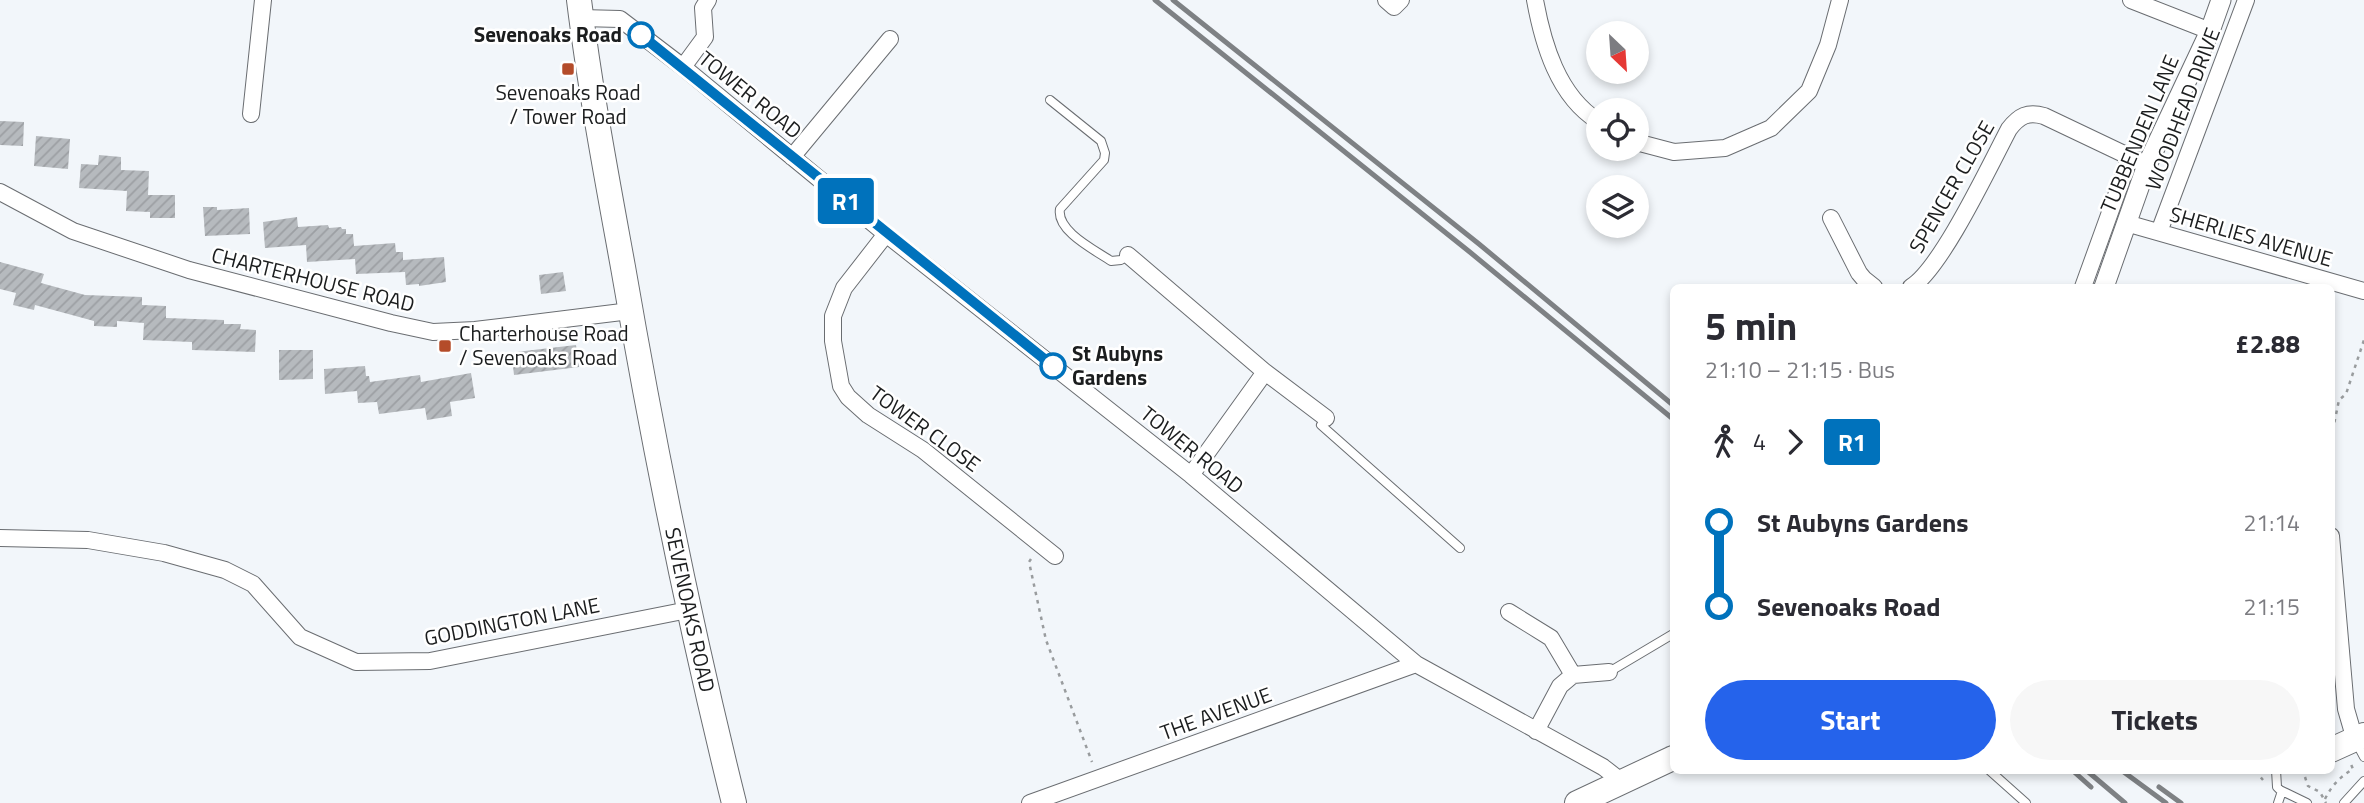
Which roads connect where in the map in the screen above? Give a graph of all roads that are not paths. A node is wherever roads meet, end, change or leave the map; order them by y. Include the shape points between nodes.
1 (263, 0) edge
2 (708, 0) edge
3 (1387, 0) edge
4 (1401, 0) edge
5 (1535, 0) edge
6 (1840, 0) edge
7 (2131, 0) edge
8 (2221, 0) edge
9 (2246, 0) edge
10 (580, 9) edge
11 (2210, 31) junction
12 (890, 39) dead end
13 (683, 67) junction
14 (1050, 100) dead end
15 (251, 114) dead end
16 (1586, 114) edge
17 (1649, 145) edge
18 (792, 156) junction
19 (2139, 161) junction
20 (0, 192) edge
21 (1831, 218) dead end
22 (2126, 223) junction
23 (2159, 232) junction
24 (886, 234) junction
25 (1128, 255) joint
26 (1871, 284) edge
27 (1915, 284) edge
28 (2085, 284) edge
29 (2105, 284) edge
30 (2364, 291) edge
31 (630, 311) junction
32 (1265, 372) junction
33 (1326, 418) joint
34 (1191, 475) junction
35 (0, 538) edge
36 (1460, 548) dead end
37 (1048, 551) road end
38 (2335, 582) edge
39 (688, 610) junction
40 (1509, 612) dead end
41 (1670, 636) edge
42 (1416, 664) junction
43 (1609, 672) joint
44 (1573, 675) junction
45 (1536, 731) junction
46 (2361, 744) edge
47 (2335, 749) edge
48 (1670, 759) edge
49 (1993, 774) edge
50 (2276, 774) edge
51 (1620, 781) junction
52 (2364, 781) edge
53 (2357, 789) junction
54 (2282, 791) junction
55 (2364, 796) edge
56 (1590, 800) edge
57 (734, 803) edge
58 (1030, 803) edge
59 (2026, 803) edge
60 (2278, 803) edge
61 (2307, 803) edge
62 (2344, 803) edge

1 - 15 street
2 - 13 street via 703,8 705,37
3 - 4 street via 1394,6
5 - 16 street via 1558,76
6 - 17 street via 1828,45 1808,91 1771,128 1725,148 1674,152
7 - 11 street
8 - 11 street, TUBBENDEN LANE
9 - 23 street, WOODHEAD DRIVE
10 - 13 street, TOWER ROAD via 620,19
10 - 31 main road, SEVENOAKS ROAD
11 - 19 street, TUBBENDEN LANE
12 - 18 street
13 - 18 street, TOWER ROAD
14 - 25 lane via 1101,141 1105,153 1104,160 1060,209 1060,223 1111,261
18 - 24 street, TOWER ROAD
19 - 22 street, TUBBENDEN LANE
19 - 27 street, SPENCER CLOSE via 2044,116 2022,116 2009,129 1944,247
19 - 28 street
20 - 31 street, CHARTERHOUSE ROAD via 74,231 189,270 433,332
21 - 26 street via 1859,273
22 - 23 street, SHERLIES AVENUE
22 - 29 street, TUBBENDEN LANE
23 - 30 street, SHERLIES AVENUE
24 - 34 street, TOWER ROAD
24 - 37 street, TOWER CLOSE via 844,288 833,316 841,386 867,415 923,450
25 - 32 street
31 - 39 main road, SEVENOAKS ROAD
32 - 33 street
32 - 34 street
33 - 36 lane via 1321,425
34 - 42 street, TOWER ROAD
35 - 39 street, GODDINGTON LANE via 88,540 164,553 225,570 253,584 299,637 356,662 430,661
38 - 46 street via 2346,709
39 - 57 main road, SEVENOAKS ROAD
40 - 44 street via 1551,638
41 - 43 lane
42 - 45 street, TOWER ROAD
42 - 58 street, THE AVENUE
43 - 44 street
44 - 45 street via 1560,686
45 - 51 street, TOWER ROAD
46 - 47 main road
48 - 51 main road
49 - 59 lane
50 - 54 lane
51 - 56 main road
52 - 53 lane
53 - 55 lane
53 - 62 lane
54 - 60 lane
54 - 61 lane

